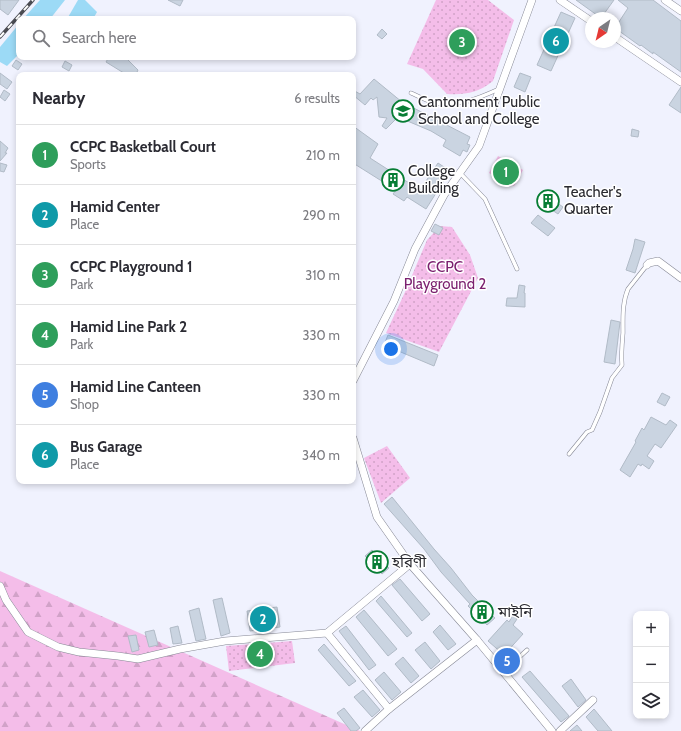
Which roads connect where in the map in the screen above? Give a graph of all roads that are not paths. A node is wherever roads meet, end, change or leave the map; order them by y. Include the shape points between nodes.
1 (532, 0) edge
2 (560, 0) edge
3 (664, 0) edge
4 (681, 11) edge
5 (585, 17) edge
6 (621, 41) edge
7 (681, 82) edge
8 (500, 89) junction
9 (411, 93) dead end
10 (460, 173) junction
11 (647, 265) joint
12 (517, 269) dead end
13 (681, 278) edge
14 (356, 375) edge
15 (356, 448) edge
16 (570, 454) dead end
17 (410, 564) junction
18 (0, 586) edge
19 (327, 633) junction
20 (477, 640) junction
21 (527, 650) dead end
22 (503, 672) junction
23 (593, 700) dead end
24 (389, 709) junction
25 (365, 731) edge
26 (552, 731) edge
27 (560, 731) edge

1 - 8 street
2 - 5 street
3 - 4 street
6 - 7 street
8 - 9 lane via 452,105 431,102
8 - 10 street via 479,146
10 - 12 lane via 485,199
10 - 14 street via 444,195 415,249 394,301
11 - 13 street via 658,261
11 - 16 lane via 626,293 622,311 622,365 612,378 592,430 587,432
15 - 17 street via 377,517
17 - 19 street
17 - 20 street
18 - 19 street via 6,600 28,632 58,647 79,652 138,660 225,641
19 - 24 street
20 - 22 street
20 - 24 street
21 - 22 lane
22 - 26 street
23 - 27 street
24 - 25 street

